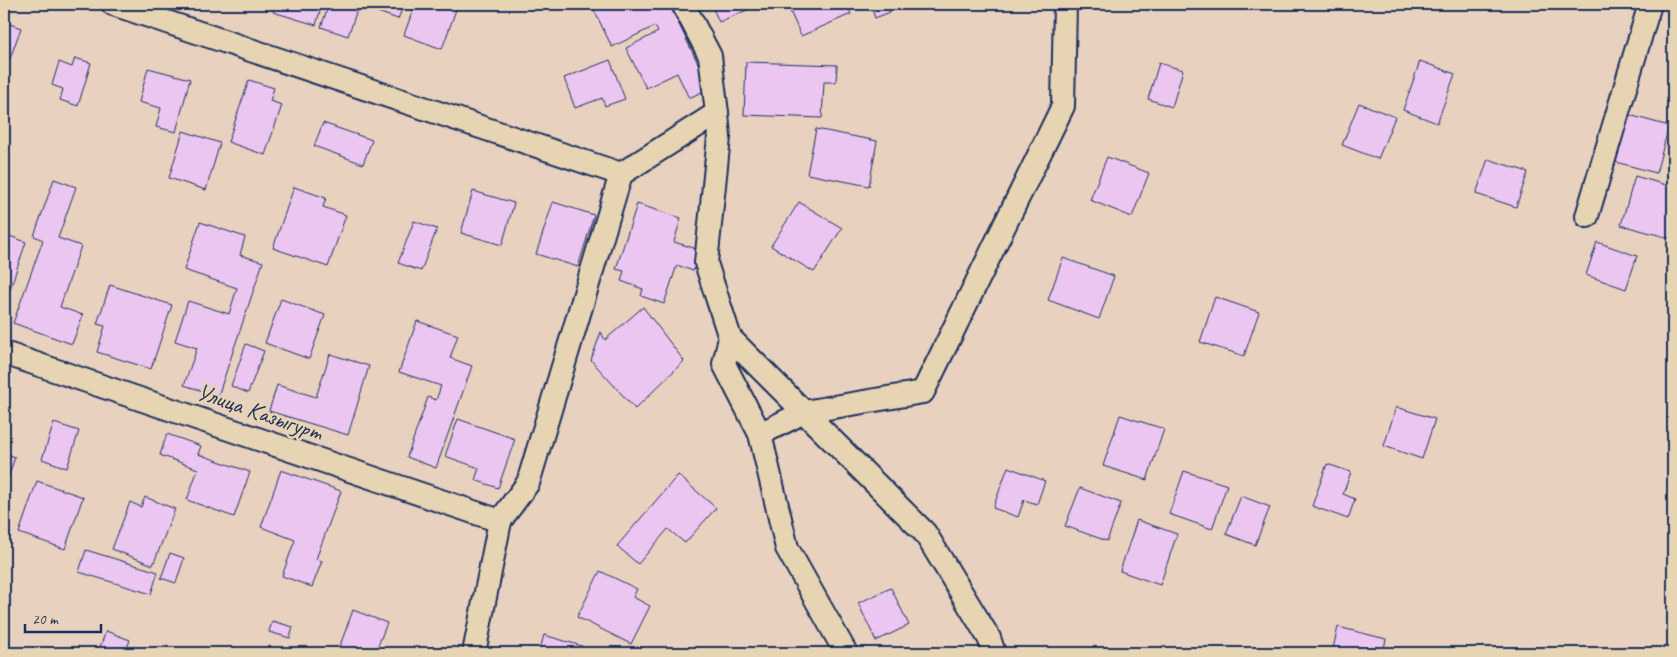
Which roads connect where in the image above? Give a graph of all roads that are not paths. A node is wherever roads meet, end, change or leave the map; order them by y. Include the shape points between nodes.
1 (113, 4) edge
2 (683, 4) edge
3 (1065, 4) edge
4 (1650, 4) edge
5 (716, 113) junction
6 (621, 174) junction
7 (1587, 216) dead end
8 (730, 338) junction
9 (4, 353) edge
10 (804, 412) junction
11 (760, 434) junction
12 (500, 521) junction
13 (474, 653) edge
14 (846, 653) edge
15 (994, 653) edge

1 - 6 street
2 - 5 street via 710,56
3 - 10 street via 1063,106 923,392
4 - 7 street
5 - 6 street
5 - 8 street via 719,137 706,263
6 - 12 street via 528,483
8 - 10 street
8 - 11 street via 724,364
9 - 12 street, Улица Казыгурт
10 - 11 street
10 - 15 street via 925,533
11 - 14 street via 788,548
12 - 13 street

